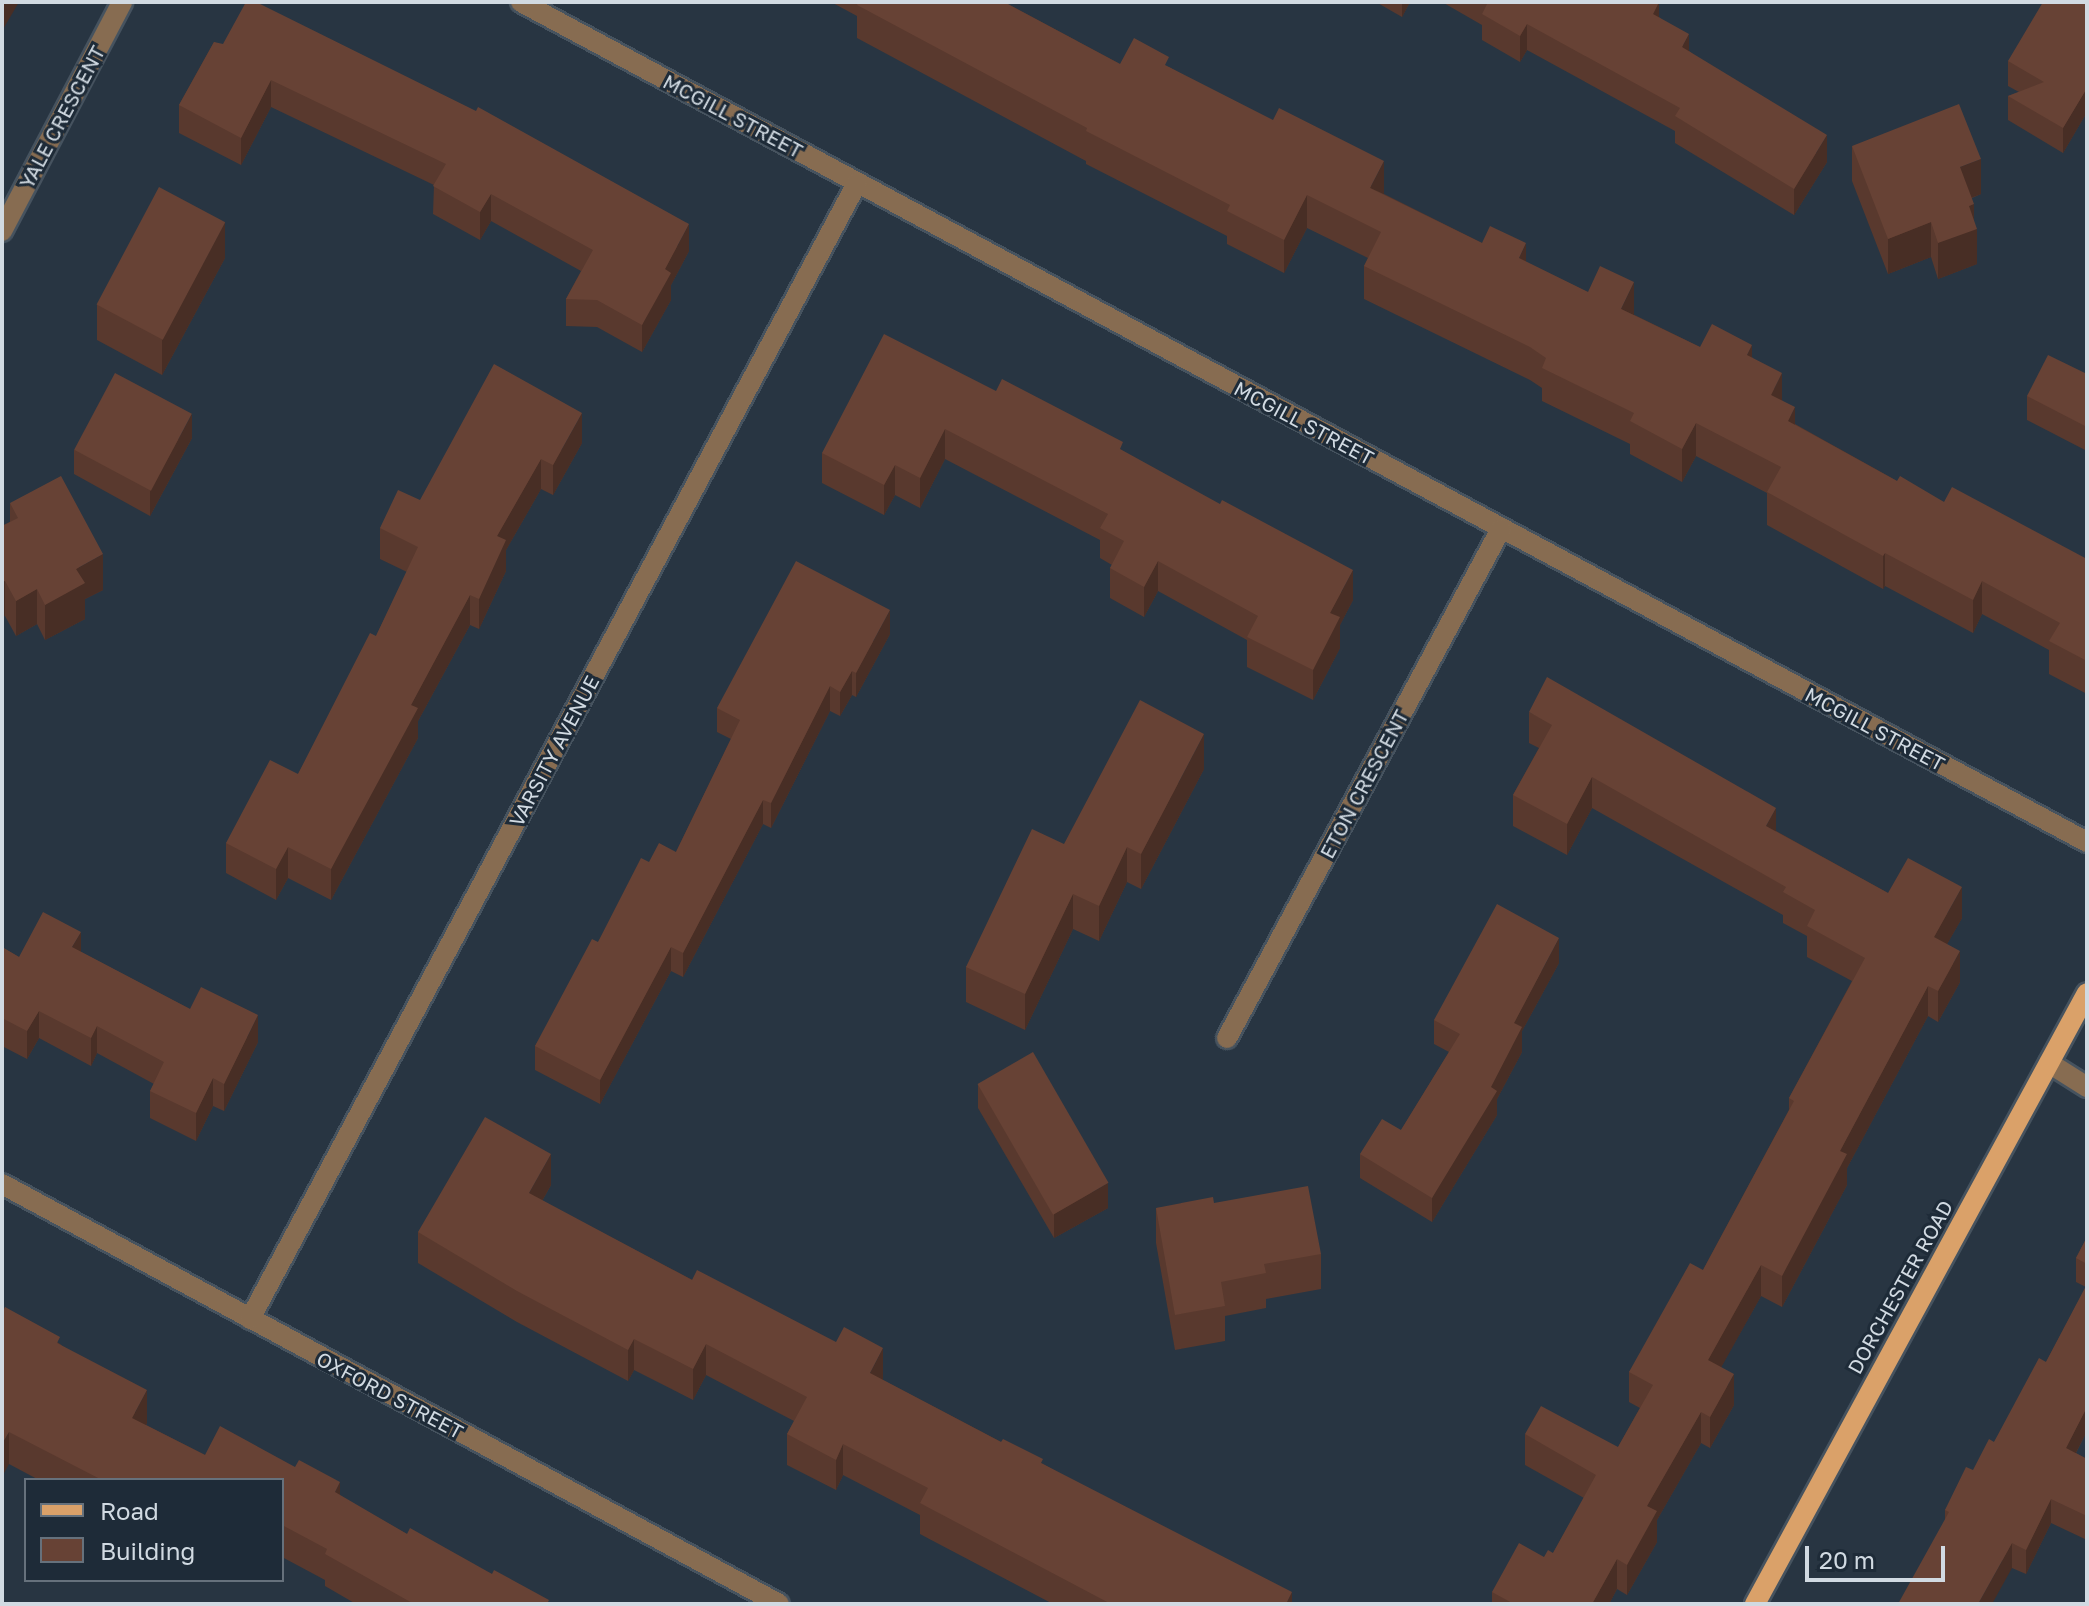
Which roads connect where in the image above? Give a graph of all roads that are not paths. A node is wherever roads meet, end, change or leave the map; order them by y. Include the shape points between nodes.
1 (122, 2) edge
2 (521, 2) edge
3 (857, 183) junction
4 (2, 231) edge
5 (1501, 529) junction
6 (2087, 842) edge
7 (2087, 993) edge
8 (1227, 1038) dead end
9 (2049, 1063) junction
10 (2087, 1087) edge
11 (2, 1184) edge
12 (250, 1319) junction
13 (779, 1604) edge
14 (1755, 1604) edge

1 - 4 street, YALE CRESCENT
2 - 3 street, MCGILL STREET
3 - 5 street, MCGILL STREET
3 - 12 street, VARSITY AVENUE
5 - 6 street, MCGILL STREET
5 - 8 street, ETON CRESCENT
7 - 9 main road, DORCHESTER ROAD
9 - 10 street
9 - 14 main road, DORCHESTER ROAD
11 - 12 street, OXFORD STREET
12 - 13 street, OXFORD STREET

